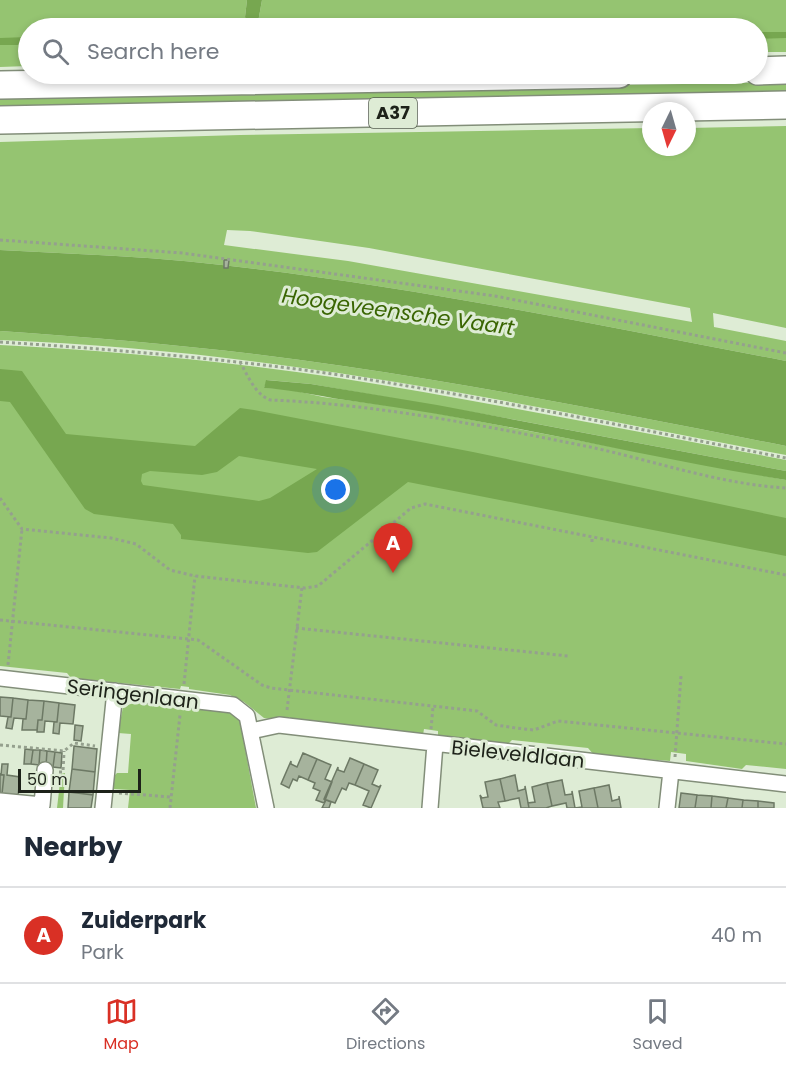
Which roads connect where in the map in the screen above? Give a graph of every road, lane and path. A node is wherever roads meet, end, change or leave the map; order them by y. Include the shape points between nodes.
1 (786, 70) edge
2 (768, 71) edge
3 (56, 84) edge
4 (0, 85) edge
5 (786, 105) edge
6 (0, 120) edge
7 (0, 240) edge
8 (0, 342) edge
9 (786, 353) edge
10 (240, 362) junction
11 (786, 458) edge
12 (786, 488) edge
13 (0, 498) edge
14 (22, 529) junction
15 (592, 536) junction
16 (592, 542) dead end
17 (695, 557) junction
18 (695, 562) dead end
19 (786, 575) edge
20 (195, 576) junction
21 (302, 587) junction
22 (0, 620) edge
23 (12, 621) junction
24 (296, 628) junction
25 (189, 639) junction
26 (568, 656) dead end
27 (681, 676) dead end
28 (3, 679) edge
29 (290, 690) junction
30 (115, 691) junction
31 (182, 699) junction
32 (285, 727) junction
33 (252, 731) junction
34 (677, 733) junction
35 (435, 744) junction
36 (786, 744) edge
37 (0, 745) edge
38 (109, 747) junction
39 (45, 770) dead end
40 (673, 771) junction
41 (786, 784) edge
42 (104, 791) junction
43 (171, 797) junction
44 (0, 801) edge
45 (103, 808) edge
46 (170, 808) edge
47 (266, 808) edge
48 (430, 808) edge
49 (667, 808) edge

1 - 2 highway
3 - 4 highway, A37
5 - 6 highway, A37
7 - 9 path via 182,253 495,296
8 - 10 path
10 - 11 path via 525,407
10 - 12 path via 250,382 270,400 454,422 592,448 703,476
13 - 14 path
14 - 20 path via 111,537 136,544 170,570
14 - 23 path
15 - 16 path
15 - 17 path
15 - 21 path via 425,504 411,508 318,586
17 - 18 path
17 - 19 path
20 - 21 path
20 - 25 path
21 - 24 path
22 - 23 path
23 - 25 path
23 - 28 path
24 - 26 path
24 - 29 path
25 - 29 path via 198,640 262,685
25 - 31 path
27 - 34 path
28 - 30 street, Seringenlaan
29 - 32 path
29 - 34 path via 477,711 496,725 516,728 534,730 558,721
30 - 31 street, Seringenlaan
30 - 38 street
31 - 33 street, Seringenlaan via 233,705 248,716
31 - 43 path
32 - 33 street, Bieleveldlaan
32 - 35 street, Bieleveldlaan
33 - 47 street
34 - 36 path
34 - 40 path
35 - 40 street, Bieleveldlaan
35 - 48 street
37 - 38 path via 64,751 74,743
38 - 42 street
39 - 44 street via 42,805
40 - 41 street, Bieleveldlaan
40 - 49 street
42 - 43 path
42 - 45 street
43 - 46 path

